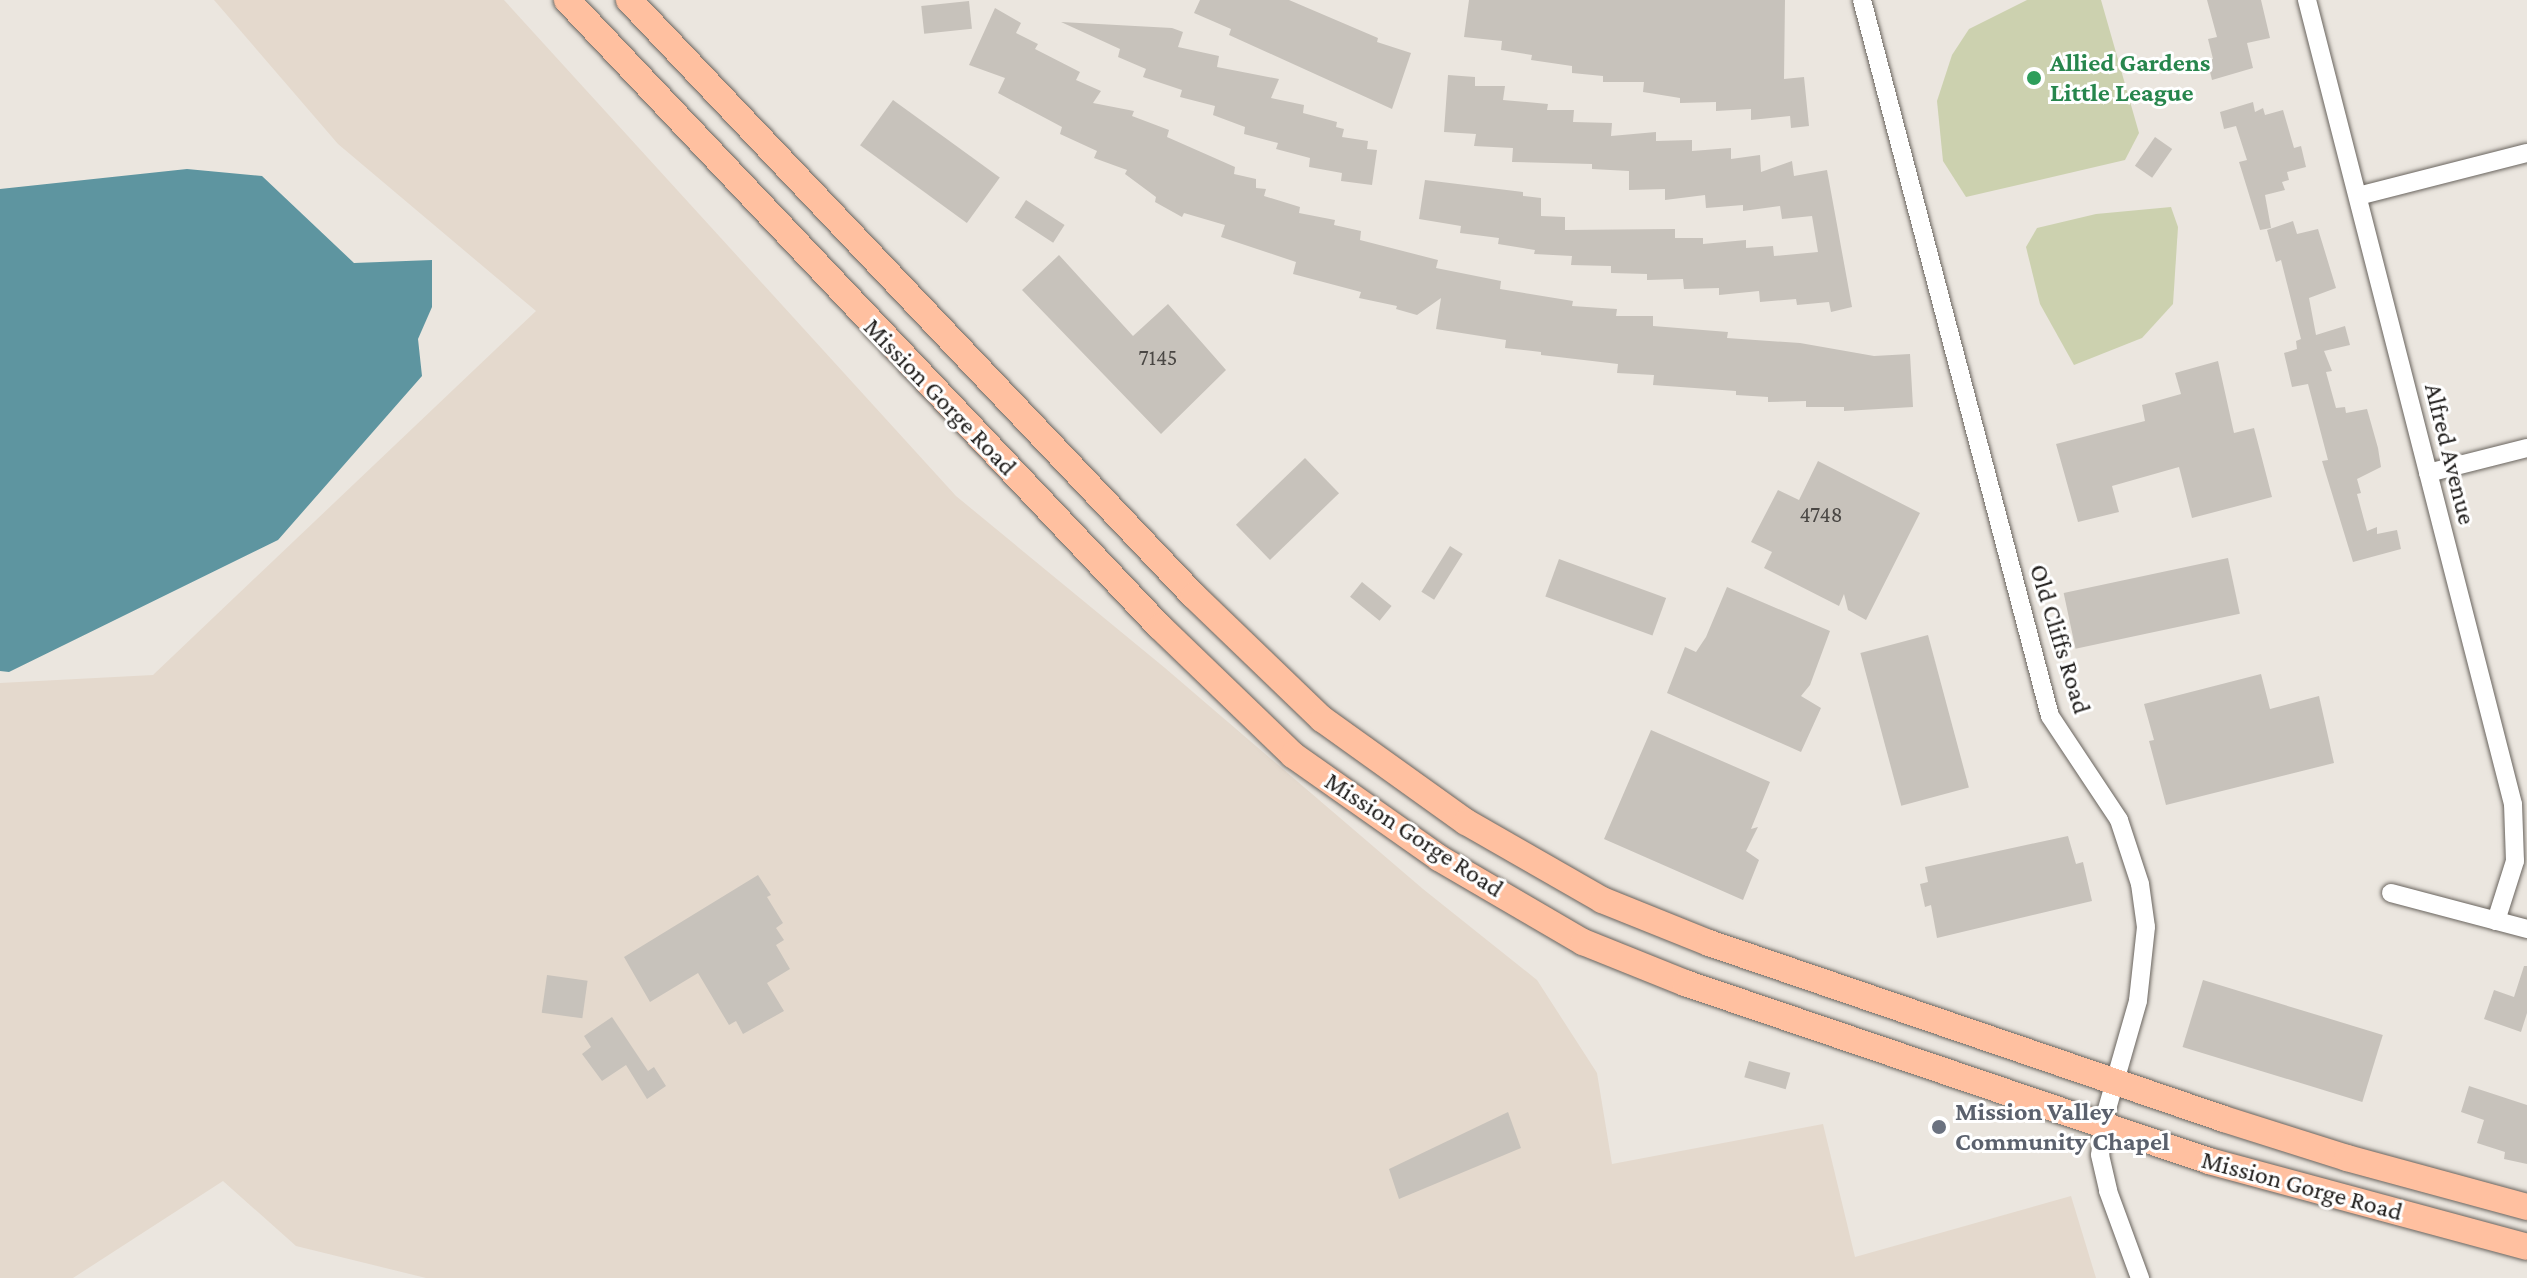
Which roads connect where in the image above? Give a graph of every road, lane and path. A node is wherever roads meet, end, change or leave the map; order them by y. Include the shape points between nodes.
1 (567, 0) edge
2 (629, 0) edge
3 (1862, 0) edge
4 (2307, 0) edge
5 (2527, 153) edge
6 (2358, 196) junction
7 (2527, 448) edge
8 (2428, 473) junction
9 (2391, 893) dead end
10 (2496, 921) junction
11 (2527, 929) edge
12 (2115, 1079) junction
13 (2103, 1123) junction
14 (2527, 1207) edge
15 (2527, 1247) edge
16 (2140, 1278) edge

1 - 13 main road, Mission Gorge Road via 1160,627 1293,755 1439,858 1583,942 1685,983
2 - 12 main road, Mission Gorge Road via 1194,596 1322,719 1466,822 1602,900 1709,943
3 - 12 street, Old Cliffs Road via 2050,716 2119,820 2140,884 2146,927 2138,1001
4 - 6 street, Alfred Avenue
5 - 6 street
6 - 8 street, Alfred Avenue
7 - 8 street
8 - 10 street, Alfred Avenue via 2513,804 2515,861
9 - 10 street
10 - 11 street
12 - 13 street, Old Cliffs Road
12 - 14 main road, Mission Gorge Road via 2347,1158
13 - 15 main road, Mission Gorge Road via 2209,1161
13 - 16 street, Old Cliffs Road via 2100,1155 2108,1191

